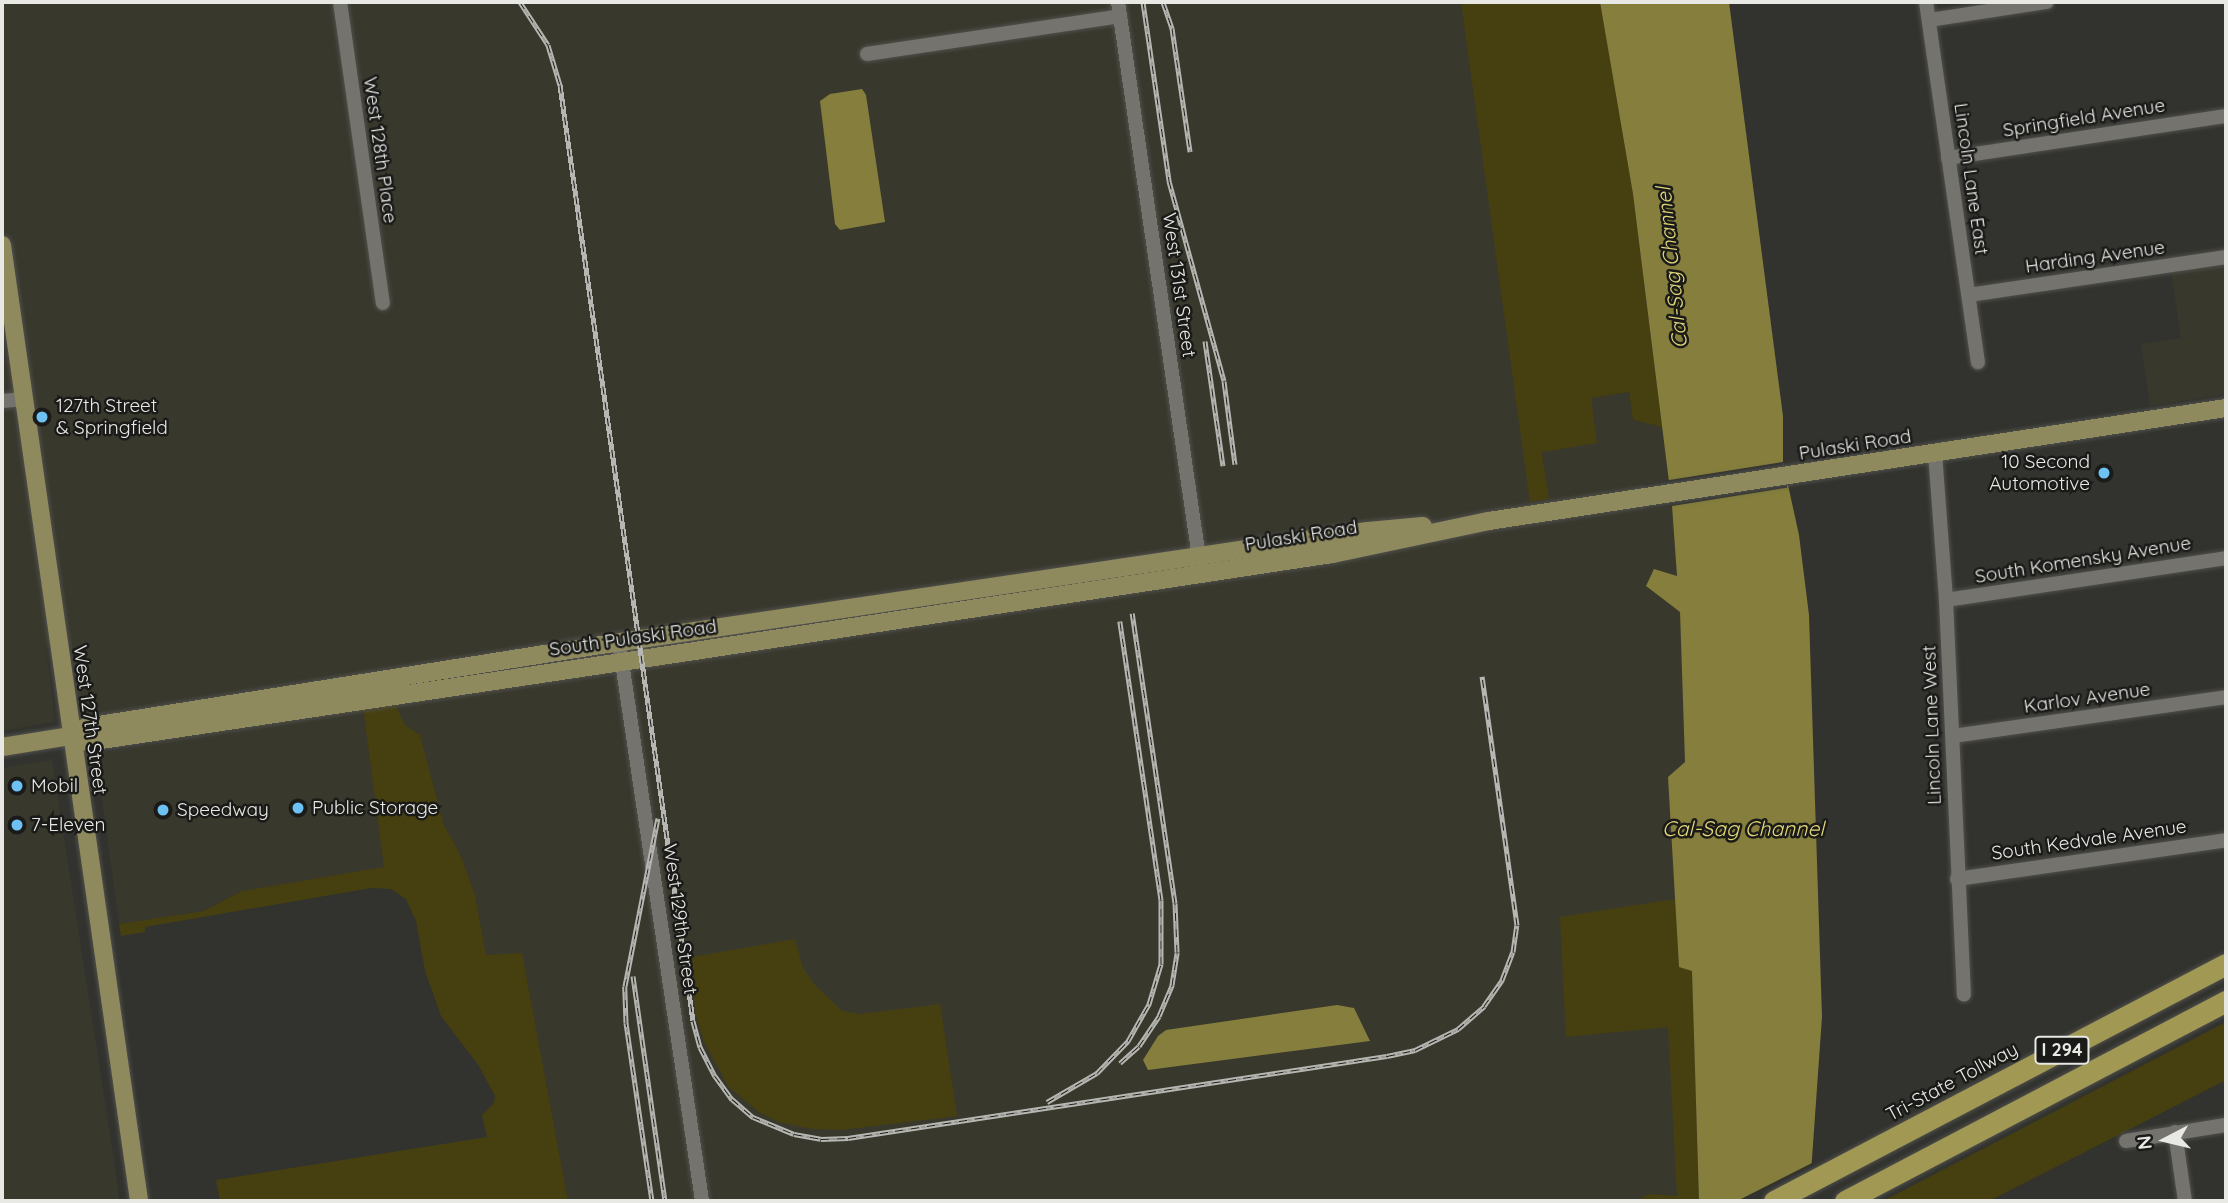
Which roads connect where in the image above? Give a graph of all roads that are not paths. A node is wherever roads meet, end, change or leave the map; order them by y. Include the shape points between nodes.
1 (340, 2) edge
2 (1926, 2) edge
3 (2047, 2) edge
4 (1119, 9) edge
5 (1929, 20) junction
6 (867, 54) dead end
7 (2226, 116) edge
8 (1948, 158) junction
9 (2, 245) edge
10 (2226, 257) edge
11 (1969, 295) junction
12 (383, 303) dead end
13 (1978, 362) dead end
14 (23, 398) junction
15 (2, 401) edge
16 (2226, 408) edge
17 (1935, 453) junction
18 (2226, 558) edge
19 (1200, 565) junction
20 (1946, 600) junction
21 (619, 642) junction
22 (622, 661) junction
23 (2226, 697) edge
24 (71, 736) junction
25 (1953, 736) junction
26 (2, 747) edge
27 (2226, 840) edge
28 (1957, 879) junction
29 (2226, 964) edge
30 (1964, 995) dead end
31 (2226, 1001) edge
32 (2226, 1125) edge
33 (2175, 1132) junction
34 (2126, 1141) dead end
35 (139, 1201) edge
36 (702, 1201) edge
37 (1774, 1201) edge
38 (1845, 1201) edge
39 (2185, 1201) edge

1 - 12 street, West 128th Place
2 - 5 street, Lincoln Lane East
3 - 5 street
4 - 6 street
4 - 19 street, West 131st Street
5 - 8 street, Lincoln Lane East
7 - 8 street, Springfield Avenue
8 - 11 street, Lincoln Lane East
9 - 14 main road, West 127th Street
10 - 11 street, Harding Avenue
11 - 13 street, Lincoln Lane East
14 - 15 street
14 - 24 main road, West 127th Street
16 - 17 main road, Pulaski Road
17 - 19 main road, Pulaski Road via 1489,521 1369,547
17 - 20 street, Lincoln Lane West
18 - 20 street, South Komensky Avenue
19 - 21 main road, South Pulaski Road
19 - 22 main road, South Pulaski Road
20 - 25 street, Lincoln Lane West
21 - 22 street, West 129th Street
21 - 24 main road, South Pulaski Road via 86,727
22 - 24 main road, South Pulaski Road via 88,742
22 - 36 street, West 129th Street
23 - 25 street, Karlov Avenue
24 - 26 main road, South Pulaski Road
24 - 35 main road, West 127th Street
25 - 28 street, Lincoln Lane West
27 - 28 street, South Kedvale Avenue
28 - 30 street, Lincoln Lane West
29 - 37 highway, Tri-State Tollway / I 294
31 - 38 highway, I 294
32 - 33 street
33 - 34 street
33 - 39 street

